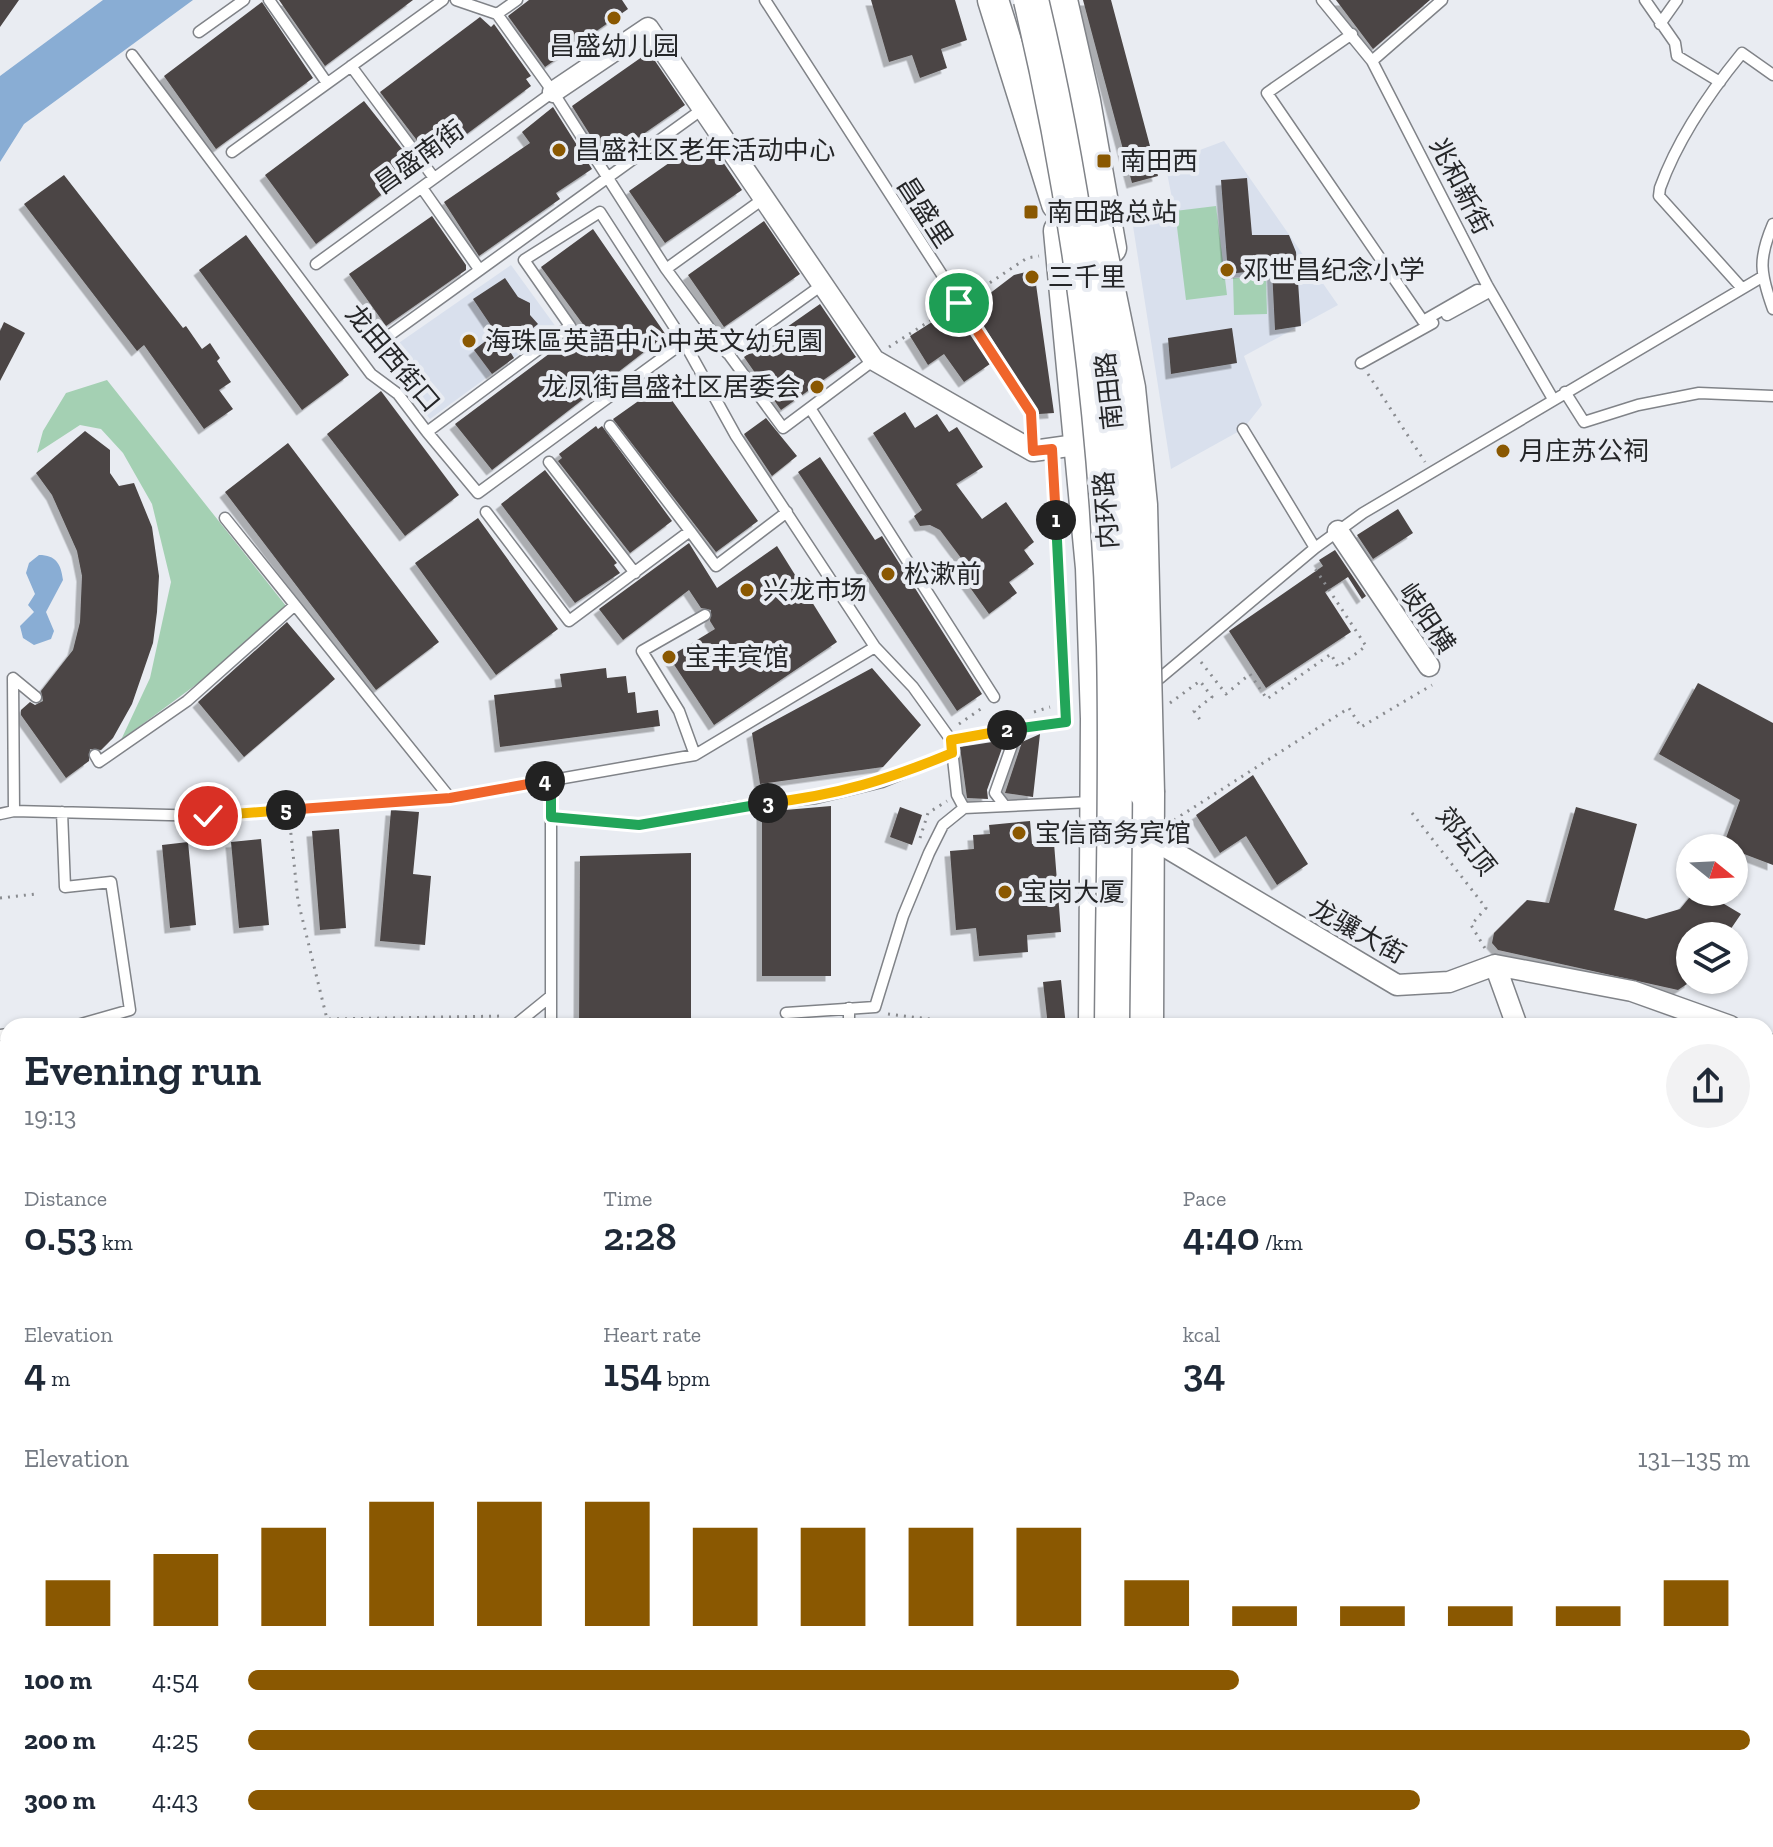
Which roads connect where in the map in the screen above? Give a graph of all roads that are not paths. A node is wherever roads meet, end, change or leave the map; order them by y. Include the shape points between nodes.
1 (244, 0) edge
2 (269, 0) edge
3 (443, 0) edge
4 (517, 0) edge
5 (765, 0) edge
6 (993, 0) edge
7 (1010, 0) edge
8 (1023, 0) edge
9 (1031, 0) edge
10 (1048, 0) edge
11 (1062, 0) edge
12 (1322, 0) edge
13 (1442, 0) edge
14 (1645, 0) edge
15 (1677, 0) edge
16 (459, 2) edge
17 (497, 14) junction
18 (1660, 24) junction
19 (199, 32) dead end
20 (1352, 34) junction
21 (132, 55) dead end
22 (1372, 61) junction
23 (351, 66) junction
24 (1773, 75) edge
25 (1720, 82) junction
26 (327, 83) junction
27 (553, 92) junction
28 (1077, 104) junction
29 (704, 108) junction
30 (232, 152) dead end
31 (1079, 155) junction
32 (607, 174) junction
33 (434, 178) junction
34 (422, 188) junction
35 (763, 199) junction
36 (1057, 204) junction
37 (1773, 224) edge
38 (1095, 260) junction
39 (316, 264) dead end
40 (479, 269) junction
41 (666, 269) junction
42 (1762, 277) junction
43 (822, 285) junction
44 (1740, 286) junction
45 (1490, 291) junction
46 (1773, 309) edge
47 (684, 342) junction
48 (376, 345) dead end
49 (727, 353) junction
50 (874, 360) junction
51 (1361, 363) road end
52 (1565, 392) junction
53 (1773, 396) edge
54 (1553, 399) junction
55 (810, 408) junction
56 (610, 426) dead end
57 (1243, 429) dead end
58 (427, 432) junction
59 (1056, 448) junction
60 (549, 462) dead end
61 (486, 512) dead end
62 (787, 512) junction
63 (225, 518) dead end
64 (690, 531) junction
65 (1338, 531) junction
66 (1308, 555) junction
67 (635, 573) junction
68 (295, 605) junction
69 (705, 615) dead end
70 (875, 647) junction
71 (1429, 666) road end
72 (1160, 678) junction
73 (36, 697) dead end
74 (994, 698) road end
75 (1018, 728) junction
76 (951, 740) junction
77 (952, 753) junction
78 (95, 755) dead end
79 (695, 755) junction
80 (551, 780) junction
81 (450, 798) junction
82 (1097, 802) junction
83 (1005, 806) junction
84 (970, 807) junction
85 (14, 811) junction
86 (62, 812) junction
87 (0, 814) edge
88 (551, 817) junction
89 (1164, 836) junction
90 (1495, 965) junction
91 (551, 996) junction
92 (849, 1008) junction
93 (786, 1013) dead end
94 (1677, 1017) edge
95 (102, 1018) edge
96 (523, 1018) edge
97 (551, 1018) edge
98 (849, 1018) edge
99 (1095, 1018) edge
100 (1112, 1018) edge
101 (1126, 1018) edge
102 (1126, 1018) edge
103 (1147, 1018) edge
104 (1148, 1018) edge
105 (1514, 1018) edge

1 - 19 lane
2 - 26 lane
3 - 23 lane
4 - 17 lane
5 - 59 lane, 昌盛里
6 - 36 main road
7 - 38 highway, bridge
8 - 36 main road, 南田路 via 1040,75
9 - 38 highway, 内环路, bridge
10 - 28 main road, 南田路
10 - 31 highway, 内环路
11 - 28 main road via 1078,67
12 - 20 lane, 兆和新街
13 - 22 lane
14 - 18 lane
15 - 18 lane
16 - 17 lane
17 - 27 lane
18 - 25 lane via 1675,43 1677,56
20 - 22 lane, 兆和新街
20 - 45 lane via 1267,93 1423,321 1477,290
21 - 58 lane, 龙田西街口 via 371,374 398,394
22 - 45 lane, 兆和新街
23 - 26 lane
23 - 33 lane
24 - 25 lane via 1742,53
25 - 44 lane via 1666,172 1659,196
26 - 30 lane
27 - 29 street, 昌盛南街 via 648,28
27 - 32 lane
27 - 33 lane, 昌盛南街
28 - 31 main road, 南田路
28 - 38 main road
29 - 32 lane
29 - 35 street
31 - 38 main road, 南田路
31 - 102 highway, 内环路, bridge via 1108,355 1126,556 1131,732
31 - 103 highway, bridge via 1123,361 1136,456 1146,621
32 - 40 lane
32 - 41 lane
33 - 34 lane, 昌盛南街
34 - 39 lane, 昌盛南街
34 - 40 lane
35 - 41 lane
35 - 43 street
36 - 59 main road, 南田路
37 - 42 lane via 1762,251
38 - 72 main road via 1122,305 1148,487
38 - 100 highway, 内环路, bridge via 1112,616
38 - 101 main road, 南田路 via 1127,647
40 - 48 lane
41 - 49 lane
42 - 44 lane
42 - 46 lane
43 - 49 lane
43 - 50 street
44 - 52 lane
45 - 51 lane
45 - 54 lane, 兆和新街
47 - 58 lane via 478,493
47 - 58 lane, 龙田西街口 via 600,212 524,260 570,326
47 - 62 lane, 龙田西街口 via 736,436
49 - 55 lane via 783,428
50 - 55 lane
50 - 59 street
52 - 53 lane via 1584,422 1699,393
52 - 54 lane
54 - 65 lane
55 - 74 lane
56 - 64 lane
57 - 66 lane
59 - 75 lane via 1066,722
59 - 82 main road, 南田路 via 1096,649
60 - 67 lane
61 - 67 lane via 569,621
62 - 64 lane via 716,566
62 - 70 lane, 龙田西街口
63 - 68 lane
64 - 67 lane
65 - 66 lane
65 - 71 street, 岐阳横
66 - 72 lane
68 - 78 lane via 187,701 99,762
68 - 81 lane
69 - 79 lane via 642,651 679,711
70 - 76 lane, 龙田西街口 via 913,687
70 - 79 lane
72 - 89 main road
73 - 85 lane via 13,678
75 - 76 lane
75 - 83 lane via 995,793
76 - 77 lane
77 - 84 lane via 957,795
77 - 88 lane via 882,782 816,798 639,825
79 - 80 lane
80 - 81 lane
80 - 88 lane
81 - 86 lane via 208,816
82 - 83 lane
82 - 99 main road, 南田路
83 - 84 lane
84 - 92 lane via 943,825 929,853 875,1007
85 - 86 lane
85 - 87 lane
86 - 95 lane via 65,887 111,882 130,1010
88 - 91 lane
89 - 90 street, 龙骧大街 via 1397,985 1449,982
89 - 104 main road
90 - 94 street via 1632,991
90 - 105 street
91 - 96 lane
91 - 97 lane
92 - 93 lane
92 - 98 lane

